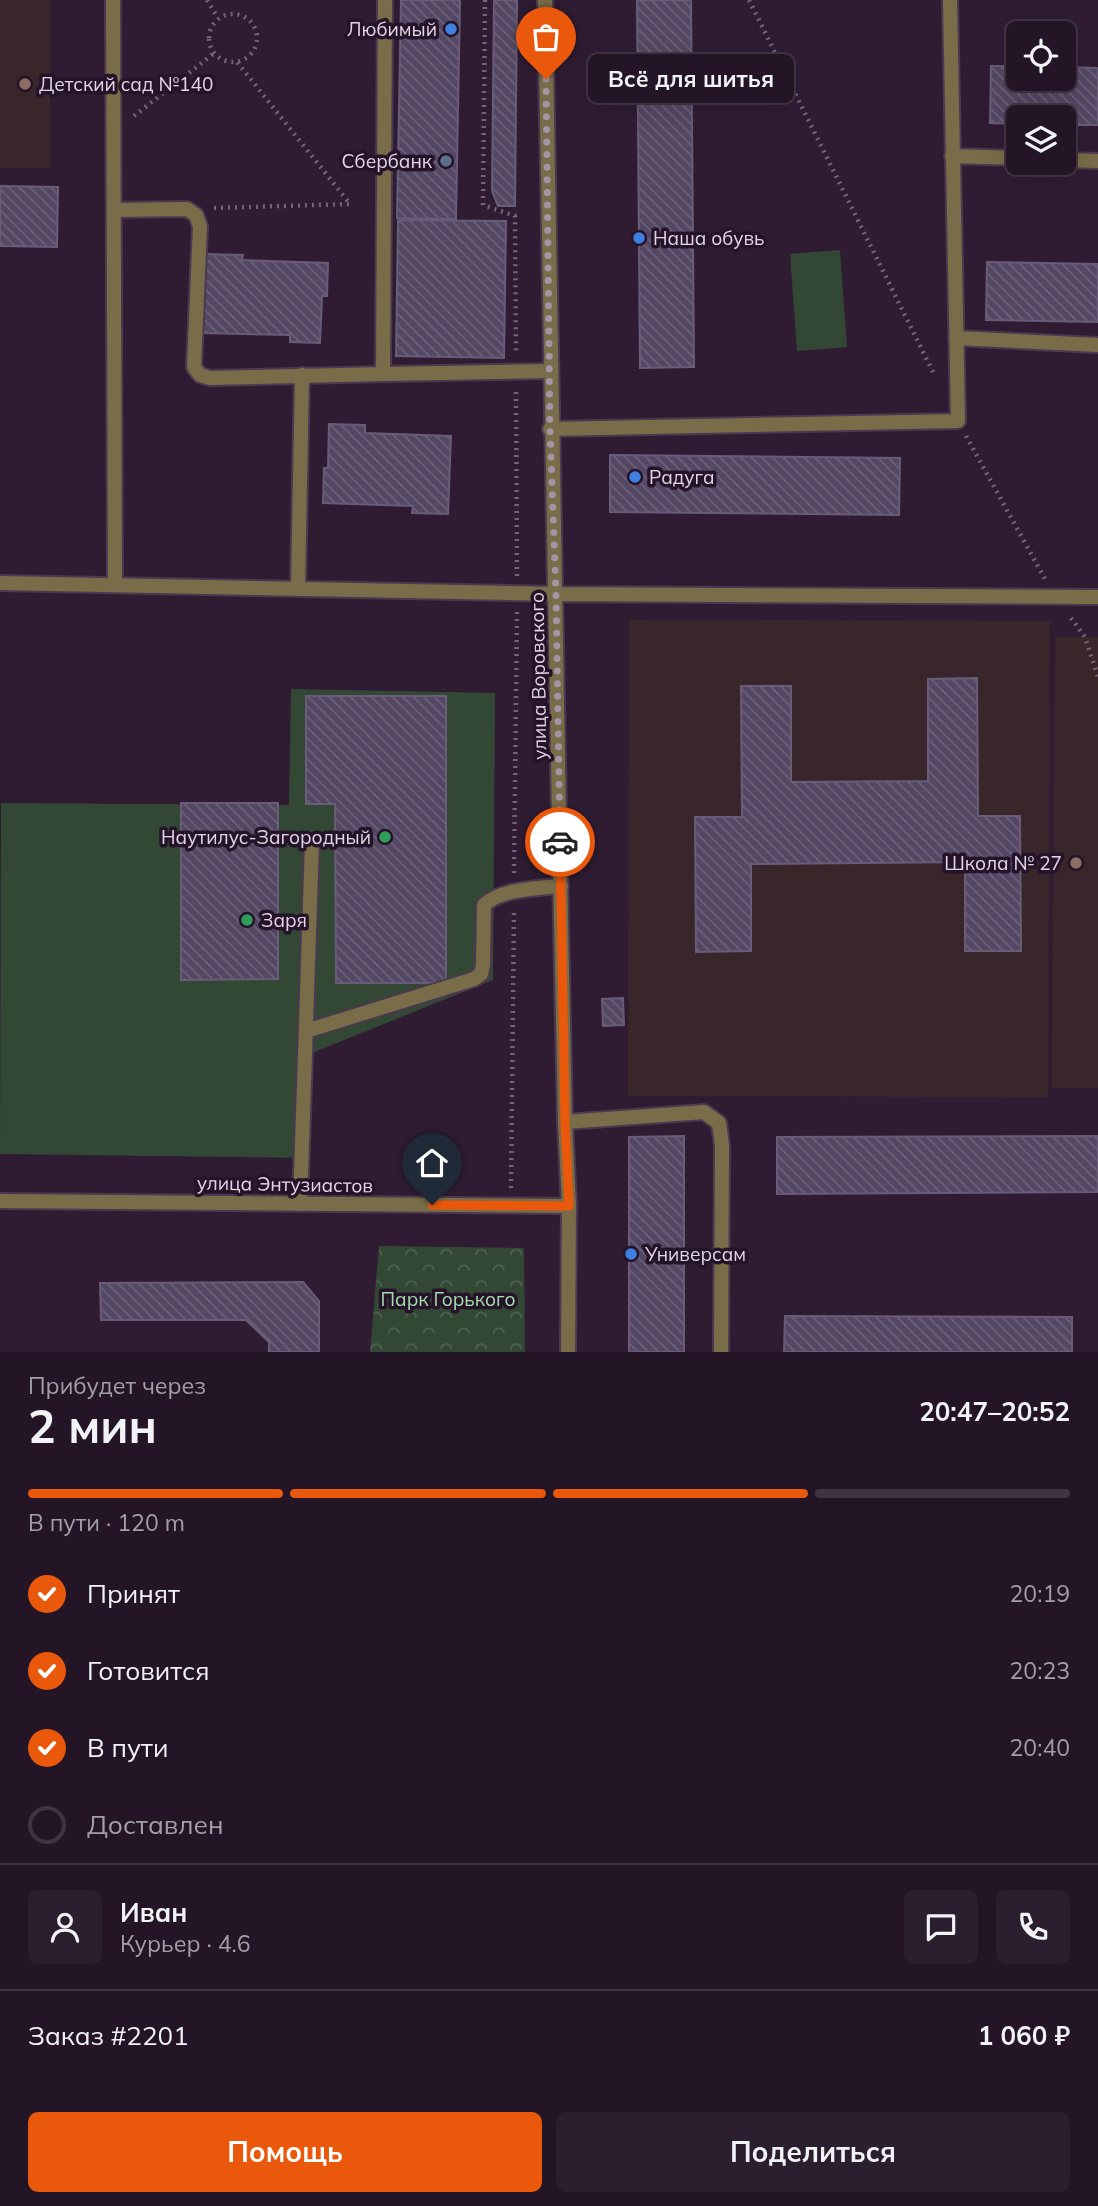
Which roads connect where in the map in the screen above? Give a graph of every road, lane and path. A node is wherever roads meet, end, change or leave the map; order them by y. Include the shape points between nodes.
1 (113, 0) edge
2 (207, 0) edge
3 (385, 0) edge
4 (545, 0) edge
5 (749, 0) edge
6 (950, 0) edge
7 (218, 18) junction
8 (213, 54) junction
9 (237, 62) junction
10 (114, 132) junction
11 (953, 156) junction
12 (1006, 158) edge
13 (1076, 160) edge
14 (1098, 161) edge
15 (187, 209) junction
16 (114, 210) junction
17 (956, 338) junction
18 (1098, 345) edge
19 (549, 370) junction
20 (383, 374) junction
21 (302, 375) junction
22 (939, 384) dead end
23 (958, 421) junction
24 (550, 429) junction
25 (0, 583) edge
26 (115, 584) junction
27 (298, 589) junction
28 (556, 594) junction
29 (1055, 597) junction
30 (1098, 597) edge
31 (1098, 677) edge
32 (313, 843) dead end
33 (561, 886) junction
34 (306, 1031) junction
35 (565, 1122) junction
36 (0, 1201) edge
37 (300, 1204) junction
38 (569, 1206) junction
39 (568, 1352) edge
40 (721, 1352) edge

1 - 10 street
2 - 7 path
3 - 20 street
4 - 19 street, улица Воровского
5 - 22 path
6 - 11 street
7 - 8 path via 208,42
7 - 9 path via 229,13 252,22 256,47
8 - 9 path
8 - 10 path
9 - 15 path via 350,204
10 - 16 street
11 - 12 street
11 - 17 street
13 - 14 street
15 - 16 street
15 - 21 street via 196,215 200,226 194,367 210,378
16 - 26 street
17 - 18 street
17 - 23 street
19 - 20 street
19 - 24 street, улица Воровского
20 - 21 street
21 - 27 street
23 - 24 street
23 - 29 path
24 - 28 street, улица Воровского
25 - 26 street
26 - 27 street
27 - 28 street
28 - 29 street
28 - 33 street, улица Воровского
29 - 30 street
29 - 31 path via 1085,637
32 - 34 street
33 - 34 street via 489,899 483,912 483,965 474,979
33 - 35 street, улица Воровского
34 - 37 street
35 - 38 street, улица Воровского
35 - 40 street via 704,1112 719,1124
36 - 37 street, улица Энтузиастов
37 - 38 street, улица Энтузиастов
38 - 39 street, улица Воровского

